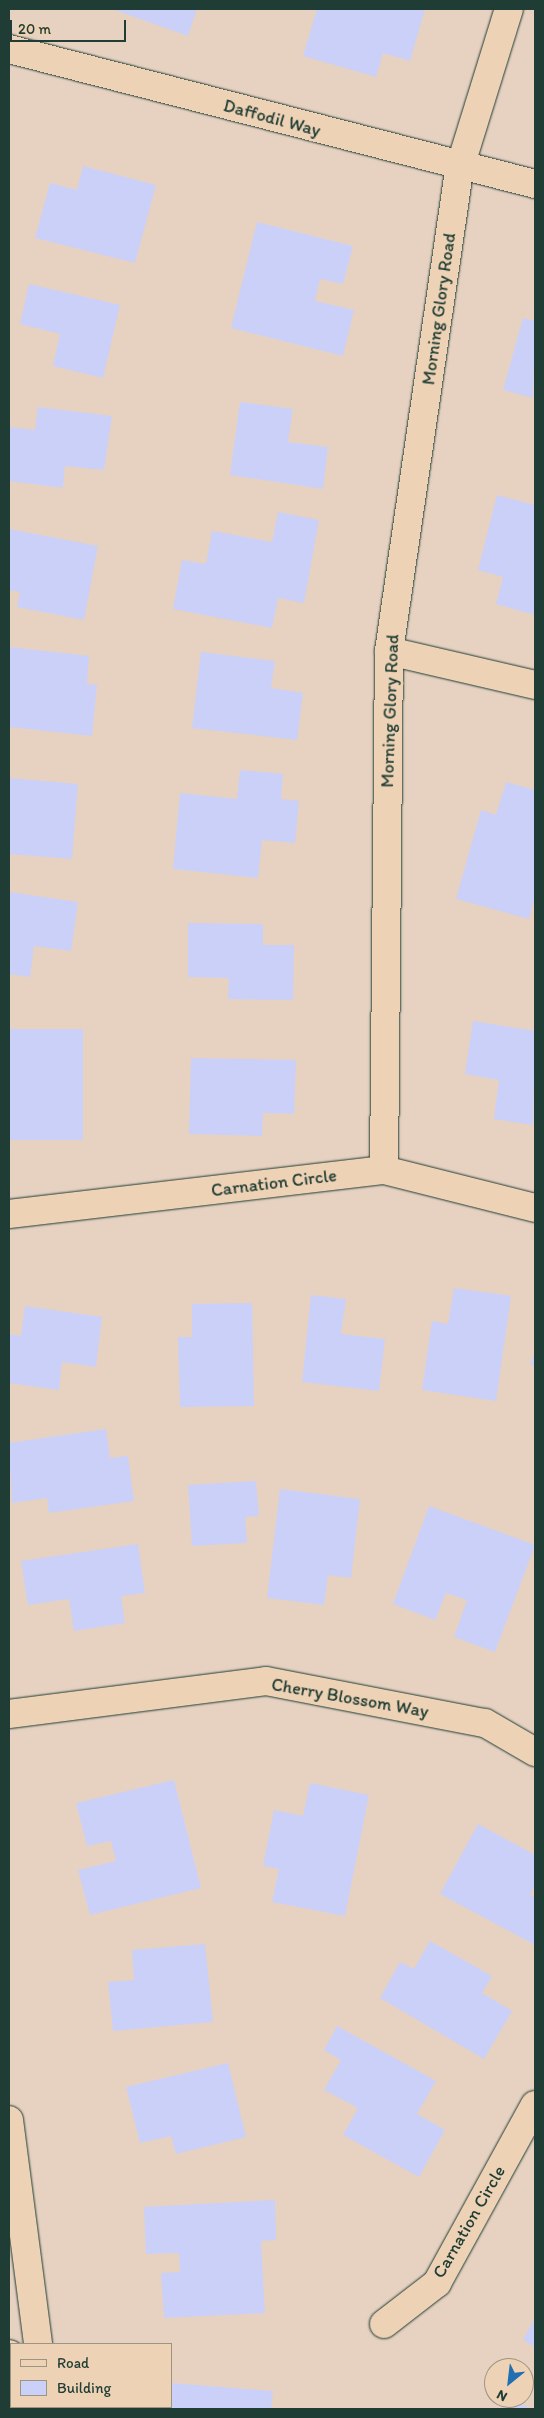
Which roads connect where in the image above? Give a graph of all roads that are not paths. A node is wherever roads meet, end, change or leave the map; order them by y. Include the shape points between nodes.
1 (509, 9) edge
2 (9, 50) edge
3 (460, 167) junction
4 (535, 184) edge
5 (389, 651) junction
6 (535, 685) edge
7 (384, 1170) junction
8 (535, 1208) edge
9 (9, 1214) edge
10 (9, 1714) edge
11 (535, 1752) edge
12 (535, 2105) edge
13 (9, 2120) edge
14 (384, 2324) dead end
15 (38, 2343) edge

1 - 3 street, Morning Glory Road
2 - 3 street, Daffodil Way
3 - 4 street, Daffodil Way
3 - 5 street, Morning Glory Road
5 - 6 street
5 - 7 street, Morning Glory Road
7 - 8 street, Carnation Circle
7 - 9 street, Carnation Circle
10 - 11 street, Cherry Blossom Way via 266,1681 485,1723
12 - 14 street, Carnation Circle via 437,2283
13 - 15 street

